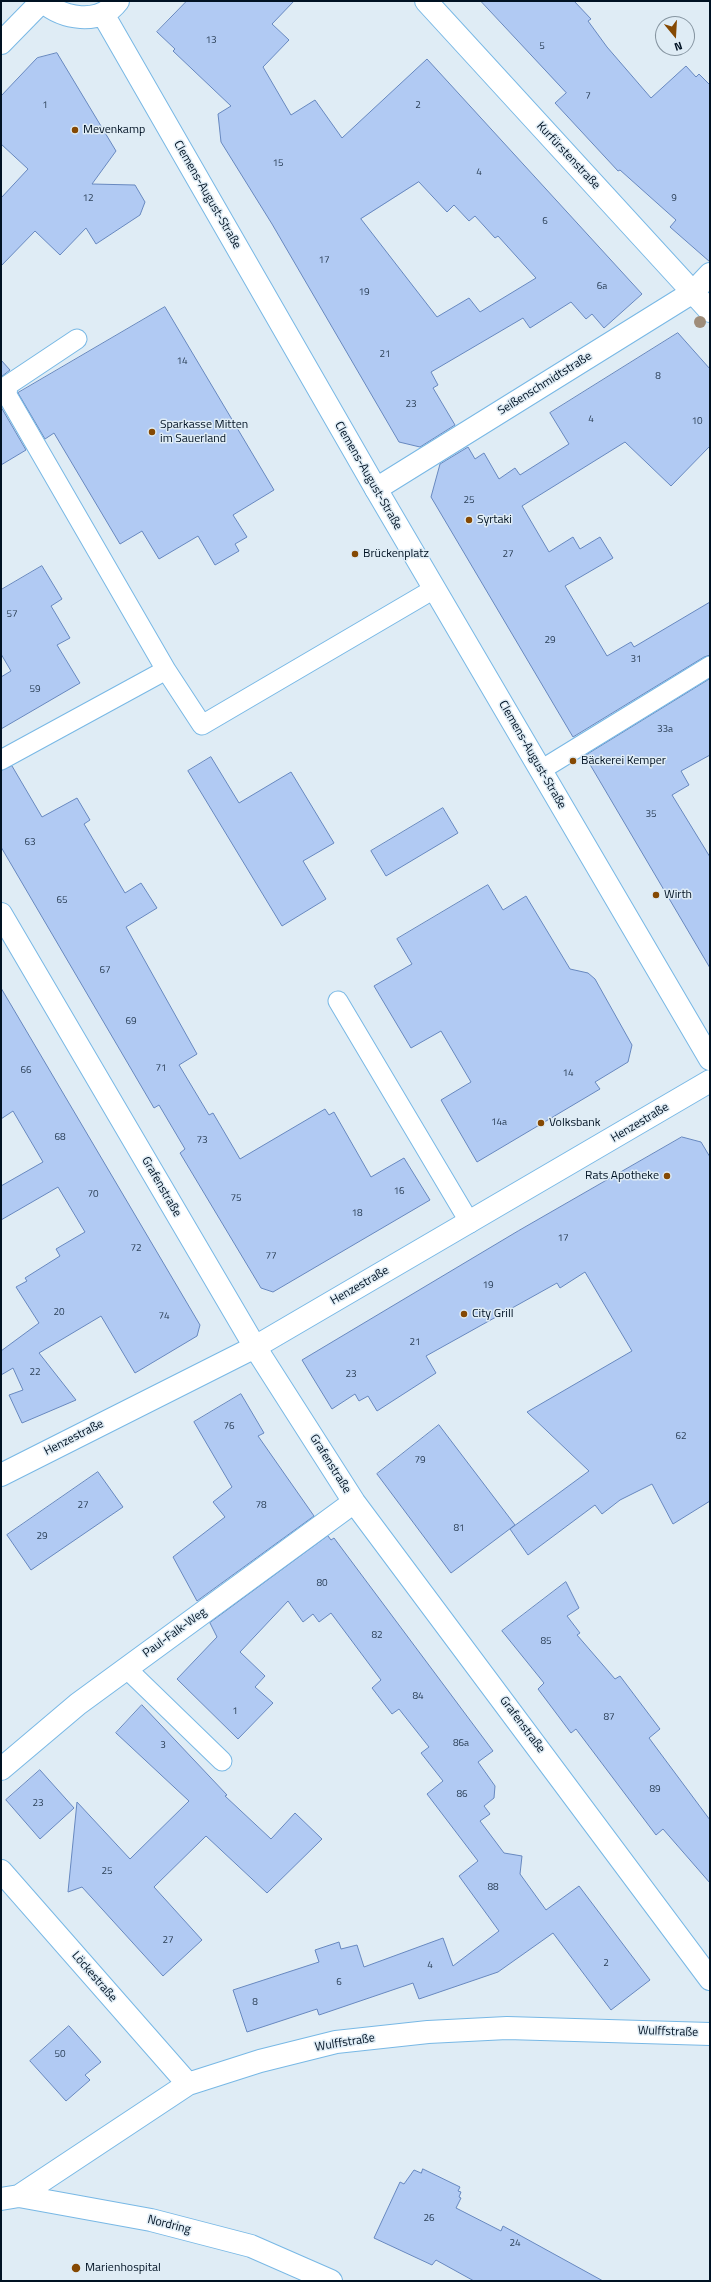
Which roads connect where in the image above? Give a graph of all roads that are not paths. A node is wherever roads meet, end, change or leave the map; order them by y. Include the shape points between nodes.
1 (42, 1) edge
2 (426, 1) edge
3 (111, 7) edge
4 (1, 43) edge
5 (710, 274) edge
6 (693, 292) junction
7 (710, 310) edge
8 (77, 339) dead end
9 (376, 489) junction
10 (434, 589) junction
11 (710, 666) edge
12 (166, 670) junction
13 (1, 760) edge
14 (541, 770) junction
15 (1, 914) edge
16 (338, 1001) dead end
17 (710, 1059) edge
18 (710, 1081) edge
19 (470, 1223) junction
20 (255, 1347) junction
21 (1, 1475) edge
22 (354, 1502) junction
23 (126, 1668) junction
24 (222, 1761) dead end
25 (1, 1769) edge
26 (1, 1871) edge
27 (710, 1979) edge
28 (710, 2034) edge
29 (188, 2084) junction
30 (10, 2197) edge
31 (331, 2281) edge

1 - 3 street via 55,11 70,16 86,17
1 - 4 street
2 - 6 street, Kurfürstenstraße
3 - 9 street, Clemens-August-Straße
5 - 6 street, Seißenschmidtstraße
6 - 7 street, Kurfürstenstraße
6 - 9 street, Seißenschmidtstraße
8 - 12 lane via 8,385 7,395
9 - 10 street, Clemens-August-Straße
10 - 12 lane via 202,725
10 - 14 street, Clemens-August-Straße
11 - 14 lane
12 - 13 lane
14 - 17 street, Clemens-August-Straße
15 - 20 street, Grafenstraße
16 - 19 lane
18 - 19 street, Henzestraße
19 - 20 street, Henzestraße
20 - 21 street, Henzestraße
20 - 22 street, Grafenstraße
22 - 23 street, Paul-Falk-Weg
22 - 27 street, Grafenstraße
23 - 24 lane
23 - 25 street, Paul-Falk-Weg via 78,1704
26 - 29 street, Löckestraße
28 - 29 street, Wulffstraße via 507,2028 428,2032 336,2042 260,2061
29 - 30 street, Wulffstraße
30 - 31 street, Nordring via 151,2220 243,2244

